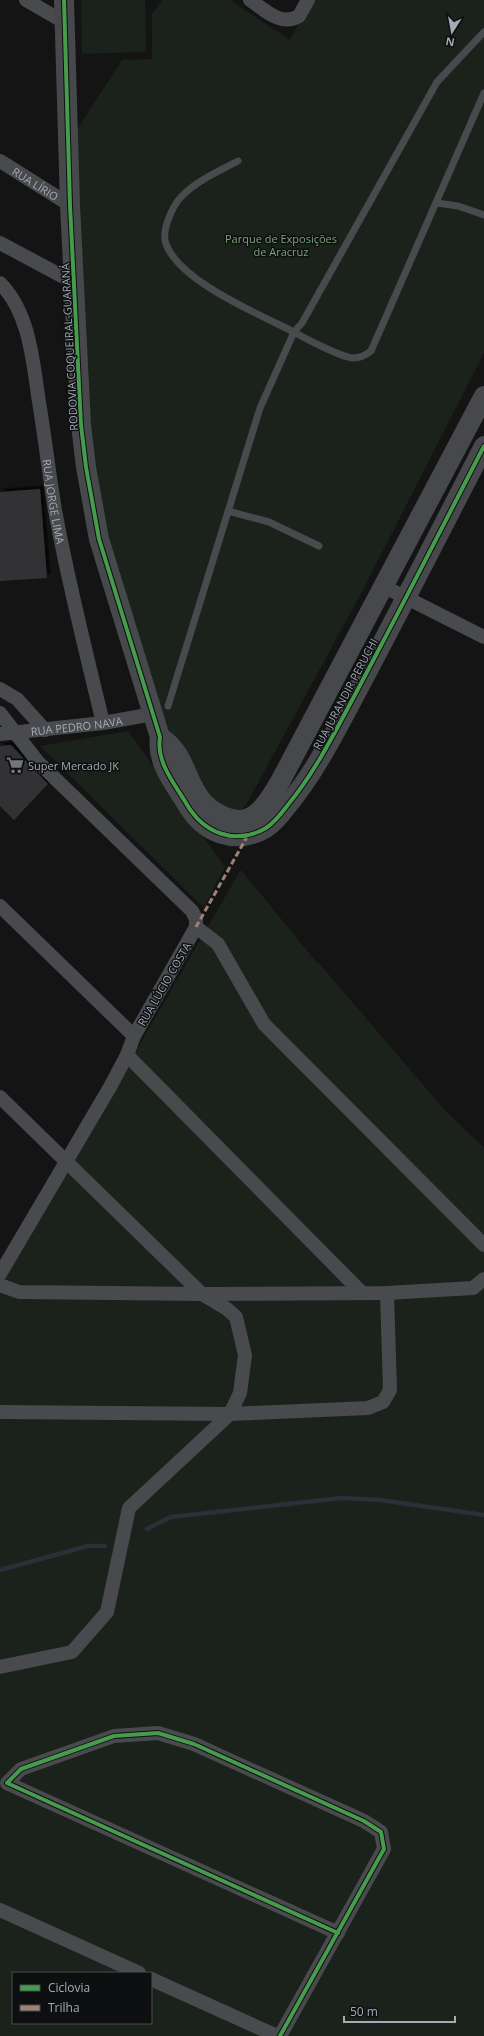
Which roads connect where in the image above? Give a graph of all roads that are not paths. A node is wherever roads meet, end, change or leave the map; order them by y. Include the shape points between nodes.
1 (26, 0) edge
2 (64, 0) edge
3 (250, 0) edge
4 (308, 0) edge
5 (64, 22) junction
6 (484, 32) edge
7 (484, 93) edge
8 (0, 161) edge
9 (238, 161) dead end
10 (437, 202) junction
11 (70, 205) junction
12 (484, 215) edge
13 (0, 243) edge
14 (75, 283) junction
15 (0, 284) edge
16 (294, 332) junction
17 (484, 396) edge
18 (484, 446) edge
19 (228, 511) junction
20 (319, 546) dead end
21 (383, 586) junction
22 (407, 597) junction
23 (484, 637) edge
24 (0, 689) edge
25 (161, 710) junction
26 (0, 713) edge
27 (103, 723) junction
28 (45, 730) junction
29 (14, 733) junction
30 (0, 734) edge
31 (177, 772) junction
32 (0, 906) edge
33 (196, 927) junction
34 (134, 1036) junction
35 (127, 1055) junction
36 (0, 1097) edge
37 (66, 1160) junction
38 (484, 1244) edge
39 (0, 1274) edge
40 (484, 1279) edge
41 (0, 1285) edge
42 (362, 1293) junction
43 (387, 1293) junction
44 (202, 1294) junction
45 (0, 1412) edge
46 (230, 1414) junction
47 (18, 1665) junction
48 (0, 1667) edge
49 (0, 1676) edge
50 (4, 1782) edge
51 (0, 1910) edge
52 (338, 1933) junction
53 (137, 1972) edge
54 (152, 1978) edge
55 (279, 2036) edge

1 - 5 street
2 - 5 street, RODOVIA COQUEIRAL-GUARANÁ
3 - 4 street via 279,19 294,19 299,16
5 - 11 street, RODOVIA COQUEIRAL-GUARANÁ
6 - 16 lane via 437,82 302,323
7 - 10 lane
8 - 11 street, RUA LÍRIO
9 - 16 lane via 203,180 182,196 166,228 166,243 182,269 229,300
10 - 12 lane
10 - 16 lane via 371,351 362,356 349,357
11 - 14 street, RODOVIA COQUEIRAL-GUARANÁ
13 - 14 street
14 - 25 street, RODOVIA COQUEIRAL-GUARANÁ via 81,425 99,539
15 - 27 street, RUA JORGE LIMA via 9,292 22,320 32,355 56,516
16 - 19 lane via 260,408
17 - 21 street, RUA JURANDIR PERUCHI
18 - 22 street, RUA JURANDIR PERUCHI
19 - 20 lane via 269,522
19 - 25 lane
21 - 22 street
21 - 31 street, RUA JURANDIR PERUCHI via 281,780 260,811 244,820 220,815 206,805
22 - 23 street
22 - 31 street, RUA JURANDIR PERUCHI via 316,767 275,821 266,828 242,836 209,829 194,815
24 - 28 street via 17,699
25 - 27 street, RUA PEDRO NAVA
25 - 31 street, RODOVIA COQUEIRAL-GUARANÁ via 160,755
26 - 29 street
27 - 28 street, RUA PEDRO NAVA
28 - 29 street, RUA PEDRO NAVA
29 - 30 street, RUA PEDRO NAVA
29 - 33 street via 38,762 192,911
32 - 34 street
33 - 34 street, RUA LÚCIO COSTA
33 - 38 street via 218,944 264,1024
34 - 35 street, RUA LÚCIO COSTA
35 - 37 street, RUA LÚCIO COSTA
35 - 42 street
36 - 37 street
37 - 39 street, RUA LÚCIO COSTA
37 - 44 street
40 - 43 street via 473,1288
41 - 44 street via 19,1292
42 - 43 street
42 - 44 street
43 - 46 street via 390,1390 383,1402 368,1408
44 - 46 street via 228,1309 236,1317 238,1325 245,1356 240,1393
45 - 46 street
46 - 47 street via 129,1508 107,1612 72,1652
47 - 48 street
47 - 49 street
50 - 52 street
50 - 52 street via 21,1769 114,1736 158,1733 194,1744 364,1821 381,1832 384,1849
51 - 53 street
52 - 55 street
54 - 55 street

